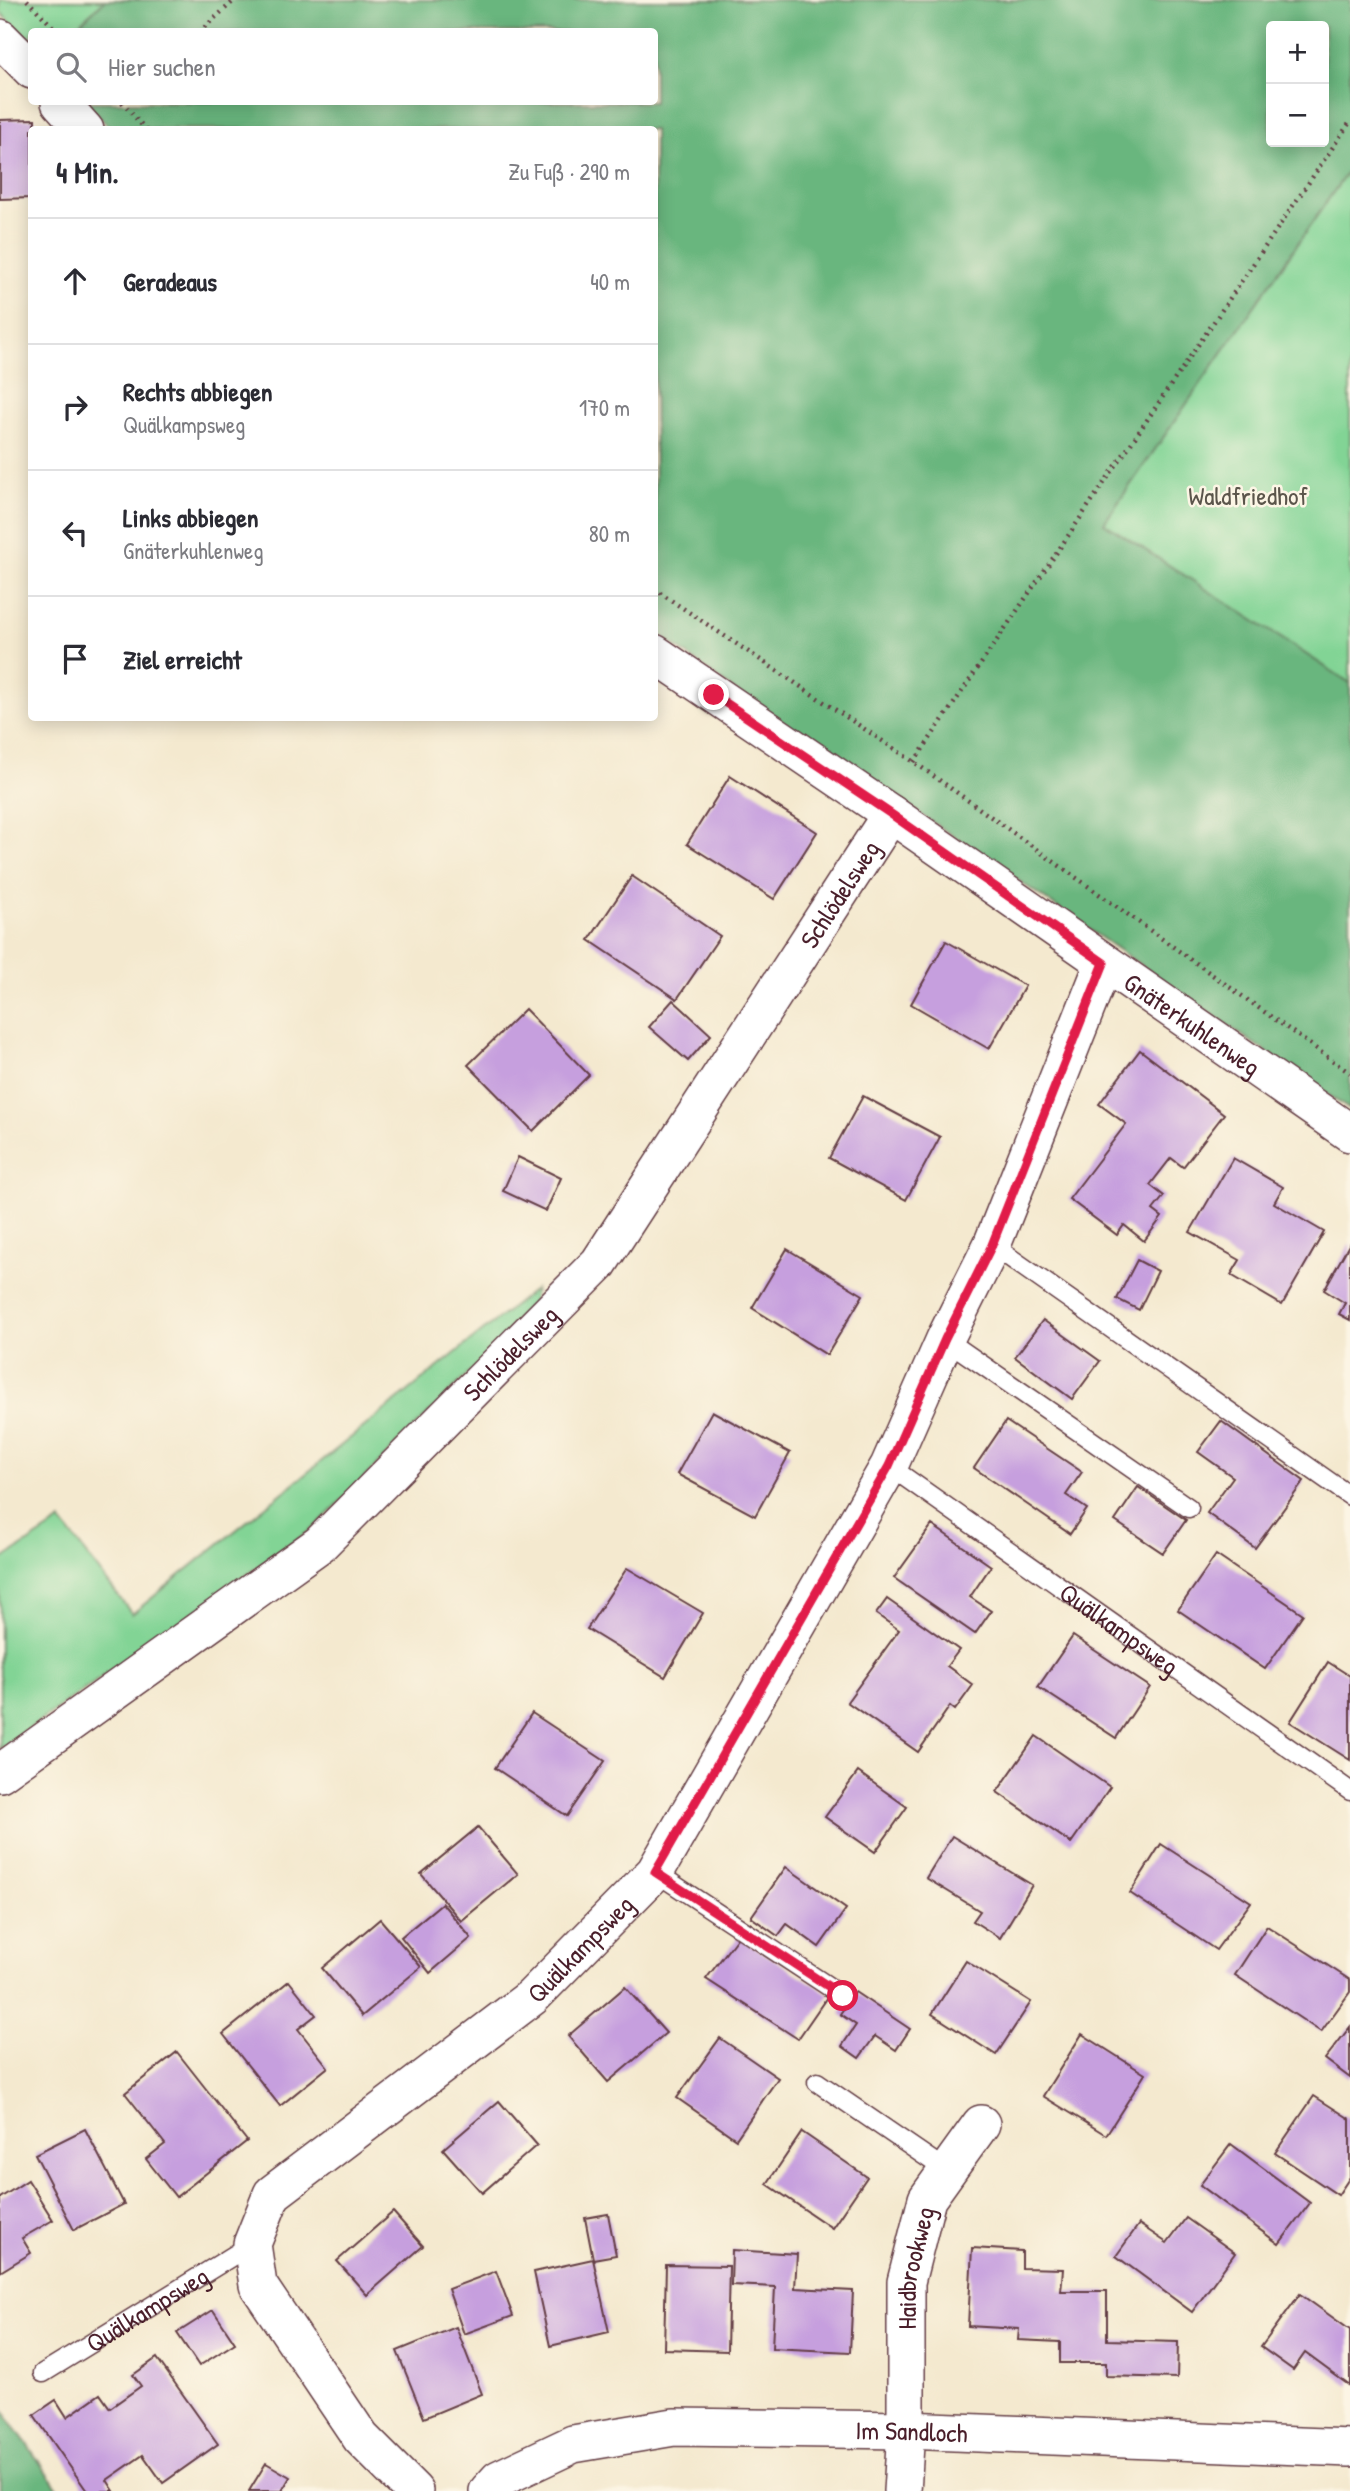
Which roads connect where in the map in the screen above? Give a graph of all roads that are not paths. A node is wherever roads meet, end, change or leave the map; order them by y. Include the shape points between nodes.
1 (0, 38) edge
2 (28, 66) edge
3 (63, 105) edge
4 (81, 126) edge
5 (658, 656) edge
6 (891, 814) junction
7 (1104, 963) junction
8 (1350, 1133) edge
9 (992, 1245) junction
10 (945, 1339) junction
11 (889, 1466) junction
12 (1350, 1496) edge
13 (1189, 1508) dead end
14 (0, 1773) edge
15 (1350, 1791) edge
16 (655, 1872) junction
17 (843, 1996) dead end
18 (817, 2082) dead end
19 (981, 2124) dead end
20 (947, 2171) junction
21 (252, 2244) junction
22 (43, 2372) dead end
23 (906, 2430) junction
24 (1350, 2448) edge
25 (414, 2491) edge
26 (488, 2491) edge
27 (902, 2491) edge

1 - 2 street
3 - 4 street
5 - 6 street, Gnäterkuhlenweg
6 - 7 street, Gnäterkuhlenweg
6 - 14 street, Schlödelsweg via 599,1263 320,1544
7 - 8 street, Gnäterkuhlenweg
7 - 9 street, Quälkampsweg
9 - 10 street, Quälkampsweg
9 - 12 lane
10 - 11 street, Quälkampsweg
10 - 13 lane
11 - 15 lane, Quälkampsweg
11 - 16 street, Quälkampsweg
16 - 17 lane
16 - 21 street, Quälkampsweg via 532,1997 272,2194
18 - 20 lane
19 - 20 street, Haidbrookweg
20 - 23 street, Haidbrookweg via 927,2199 906,2281
21 - 22 lane, Quälkampsweg
21 - 25 street via 258,2284 361,2438
23 - 24 street, Im Sandloch
23 - 26 street, Im Sandloch via 674,2427 573,2444 499,2479
23 - 27 street, Haidbrookweg

